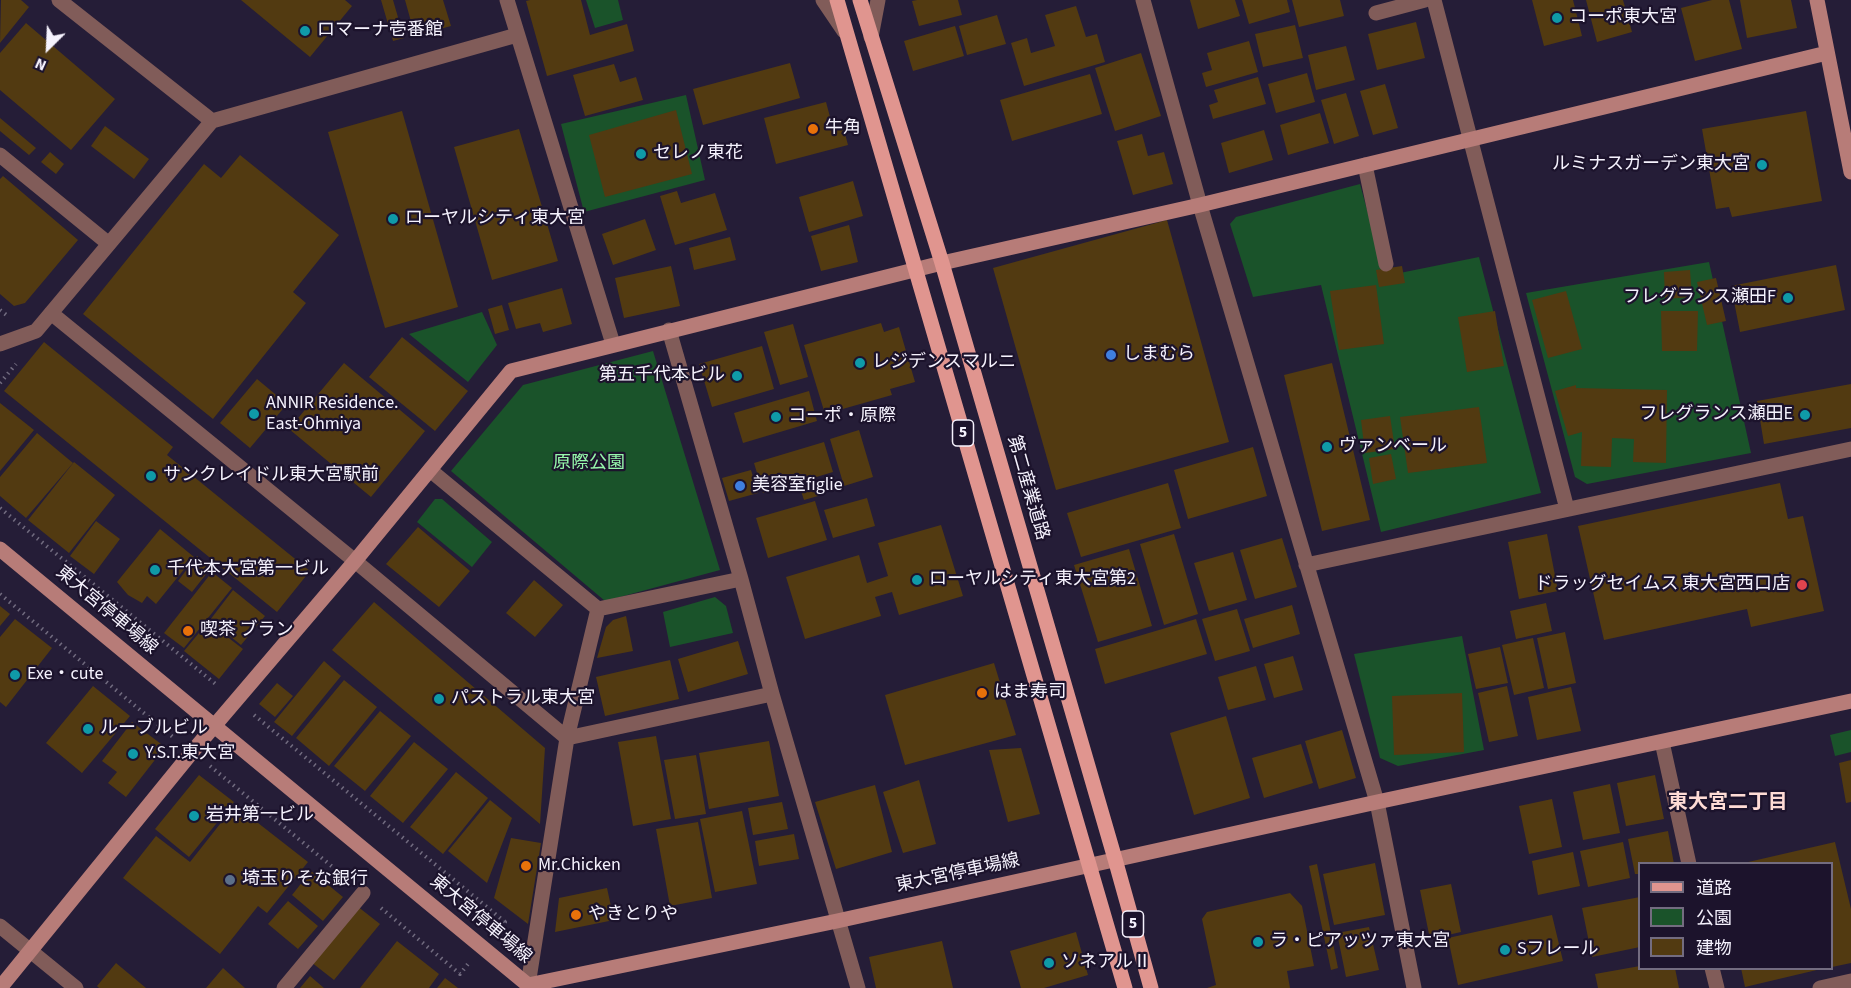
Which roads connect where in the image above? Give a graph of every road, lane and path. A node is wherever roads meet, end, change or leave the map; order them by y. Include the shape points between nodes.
1 (59, 0) edge
2 (507, 0) edge
3 (823, 0) edge
4 (837, 0) edge
5 (861, 0) edge
6 (879, 0) edge
7 (1143, 0) edge
8 (1425, 0) edge
9 (1434, 0) edge
10 (1817, 0) edge
11 (1376, 13) dead end
12 (518, 34) junction
13 (848, 36) junction
14 (871, 37) junction
15 (1827, 53) junction
16 (212, 121) junction
17 (1471, 140) junction
18 (0, 155) edge
19 (1365, 165) junction
20 (1851, 172) edge
21 (1200, 205) junction
22 (109, 244) junction
23 (942, 263) junction
24 (1386, 264) dead end
25 (915, 270) junction
26 (51, 314) junction
27 (669, 330) junction
28 (0, 344) edge
29 (613, 344) junction
30 (1851, 449) edge
31 (430, 470) junction
32 (0, 508) edge
33 (1567, 509) junction
34 (0, 549) edge
35 (355, 561) junction
36 (1306, 565) junction
37 (741, 579) junction
38 (598, 609) junction
39 (772, 694) junction
40 (236, 700) junction
41 (1851, 701) edge
42 (215, 726) junction
43 (567, 738) junction
44 (1662, 742) junction
45 (1377, 802) junction
46 (1116, 859) junction
47 (1689, 862) edge
48 (1090, 866) junction
49 (363, 892) dead end
50 (837, 921) junction
51 (0, 926) edge
52 (30, 950) junction
53 (1712, 970) edge
54 (1851, 981) edge
55 (527, 986) edge
56 (0, 988) edge
57 (76, 988) edge
58 (284, 988) edge
59 (858, 988) edge
60 (1125, 988) edge
61 (1151, 988) edge
62 (1414, 988) edge
63 (1717, 988) edge
64 (1820, 988) edge

1 - 16 street
2 - 12 street
3 - 13 street
4 - 13 main road, 5
5 - 14 main road, 第二産業道路 / 5
6 - 14 street
7 - 21 street
8 - 11 street
9 - 17 street
10 - 15 street
12 - 16 street
12 - 29 street
13 - 25 main road, 5
14 - 23 main road, 第二産業道路 / 5
15 - 17 street
15 - 20 street
16 - 22 street
17 - 19 street
17 - 33 street
18 - 22 street
19 - 21 street
19 - 24 street
21 - 23 street
21 - 36 street
22 - 26 street
23 - 25 street
23 - 46 main road, 第二産業道路 / 5
25 - 27 street
25 - 48 main road, 5
26 - 28 street via 36,331
26 - 35 street
27 - 29 street
27 - 37 street
29 - 31 street via 511,371
30 - 33 street
31 - 35 street
31 - 38 street
32 - 40 path
33 - 36 street
34 - 42 street, 東大宮停車場線
35 - 40 street
35 - 43 street
36 - 45 street
37 - 38 street
37 - 39 street
38 - 43 street
39 - 43 street
39 - 50 street
40 - 42 street
41 - 44 street, 東大宮停車場線
42 - 52 street
42 - 55 street, 東大宮停車場線
43 - 55 street
44 - 45 street, 東大宮停車場線
44 - 47 street
45 - 46 street, 東大宮停車場線
45 - 62 street
46 - 48 street, 東大宮停車場線
46 - 61 main road, 第二産業道路 / 5
48 - 50 street, 東大宮停車場線
48 - 60 main road, 5
49 - 58 street
50 - 55 street, 東大宮停車場線
50 - 59 street
51 - 52 street
52 - 56 street
52 - 57 street
53 - 63 street
54 - 64 street

